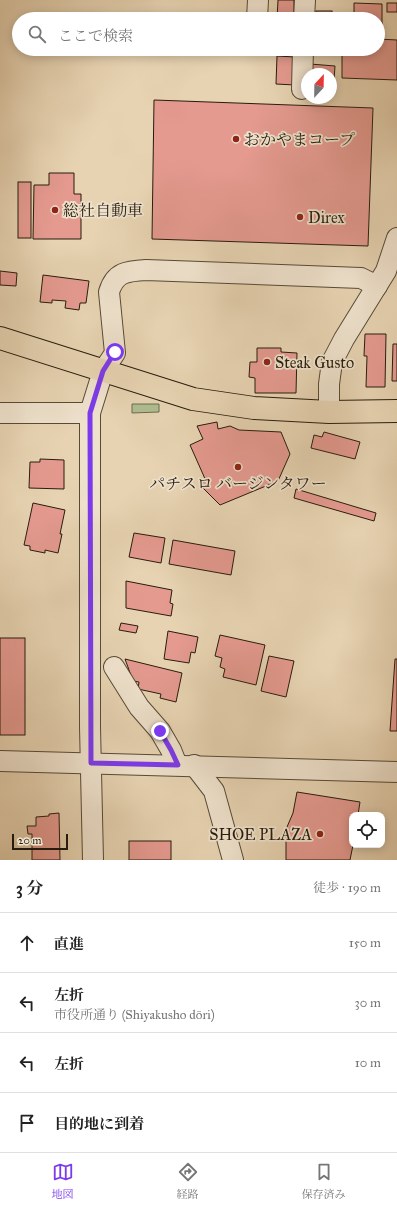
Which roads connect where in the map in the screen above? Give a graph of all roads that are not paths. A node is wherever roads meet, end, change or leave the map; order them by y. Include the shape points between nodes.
1 (258, 0) edge
2 (305, 0) edge
3 (257, 12) edge
4 (304, 12) edge
5 (303, 56) edge
6 (303, 68) edge
7 (397, 238) edge
8 (377, 286) junction
9 (0, 338) edge
10 (103, 371) junction
11 (397, 411) edge
12 (329, 412) junction
13 (0, 413) edge
14 (90, 413) junction
15 (114, 667) dead end
16 (0, 761) edge
17 (91, 763) junction
18 (186, 765) junction
19 (397, 772) edge
20 (93, 860) edge
21 (233, 860) edge

1 - 3 street
2 - 4 street
5 - 6 street
7 - 8 street via 386,271
8 - 10 street via 361,278 131,270 117,276 110,288 115,352
8 - 12 street via 332,362
9 - 10 highway
10 - 12 highway via 193,399 254,408
10 - 14 street
11 - 12 highway
13 - 14 street
14 - 17 street
15 - 18 street via 139,707 160,731 171,750
16 - 17 street
17 - 18 street
17 - 20 street
18 - 19 street
18 - 21 street via 214,791

